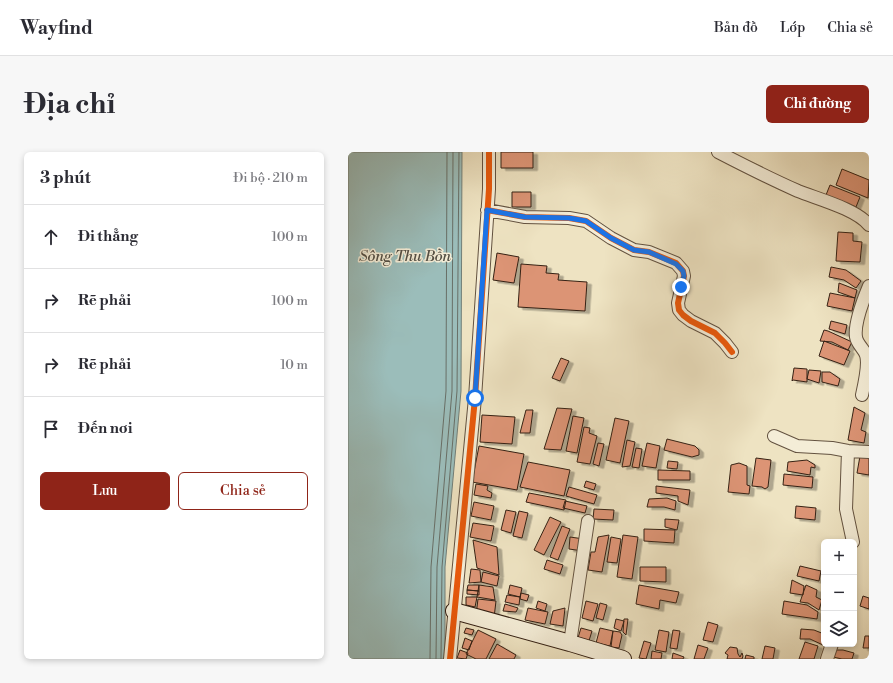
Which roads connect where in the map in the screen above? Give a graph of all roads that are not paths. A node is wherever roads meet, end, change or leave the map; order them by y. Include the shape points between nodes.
1 (489, 152) edge
2 (718, 152) edge
3 (487, 210) junction
4 (869, 225) edge
5 (869, 286) edge
6 (732, 352) dead end
7 (862, 395) dead end
8 (774, 436) dead end
9 (848, 451) junction
10 (869, 452) edge
11 (588, 521) dead end
12 (852, 539) edge
13 (454, 611) junction
14 (570, 642) junction
15 (831, 647) edge
16 (450, 659) edge
17 (623, 659) edge
18 (827, 659) edge

1 - 3 street
2 - 4 street via 756,172 847,210 861,217
3 - 6 street via 525,217 586,221 634,250 649,252 676,264 684,276 678,303 683,315 715,333
3 - 13 street via 475,398
5 - 7 street via 856,335 866,356
8 - 9 street via 797,446
9 - 10 street
9 - 12 street via 846,509
11 - 14 street
13 - 14 street
13 - 16 street
14 - 17 street
15 - 18 street

